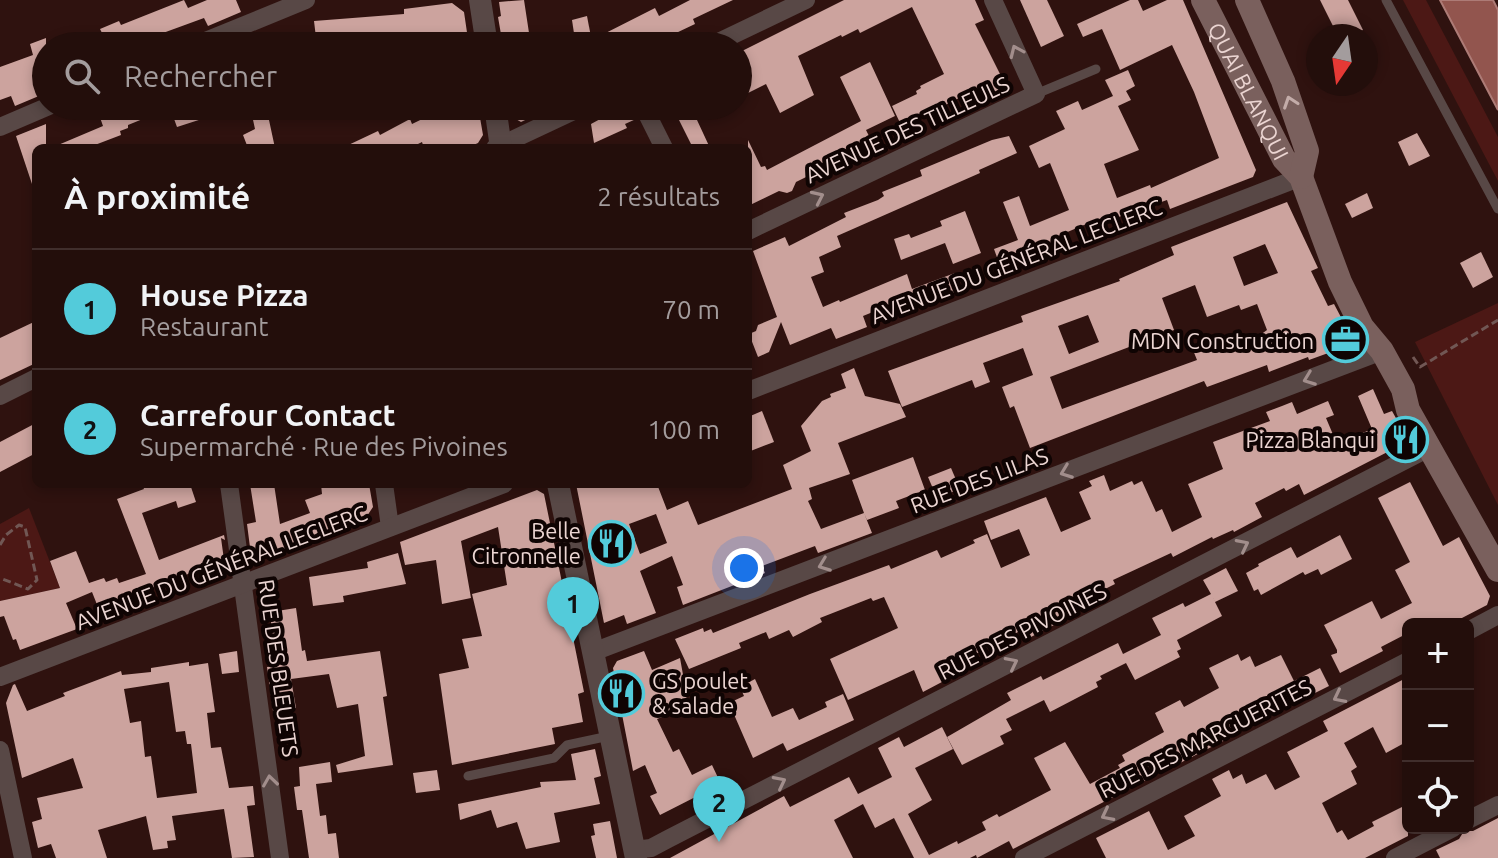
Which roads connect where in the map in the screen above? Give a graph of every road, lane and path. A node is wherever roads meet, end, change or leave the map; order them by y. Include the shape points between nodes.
1 (306, 0) edge
2 (480, 0) edge
3 (806, 0) edge
4 (993, 0) edge
5 (1203, 0) edge
6 (1247, 0) edge
7 (1386, 0) edge
8 (227, 32) edge
9 (485, 32) edge
10 (739, 32) edge
11 (1096, 69) dead end
12 (1036, 94) junction
13 (32, 113) edge
14 (496, 120) edge
15 (555, 120) edge
16 (650, 120) edge
17 (0, 127) edge
18 (499, 144) edge
19 (505, 144) edge
20 (662, 144) edge
21 (1301, 177) junction
22 (1498, 209) edge
23 (752, 229) edge
24 (1498, 320) edge
25 (1382, 351) junction
26 (1413, 357) dead end
27 (32, 380) edge
28 (752, 389) edge
29 (1403, 389) junction
30 (0, 396) edge
31 (1429, 448) junction
32 (230, 488) edge
33 (385, 488) edge
34 (493, 488) edge
35 (559, 488) edge
36 (390, 527) junction
37 (0, 545) edge
38 (1498, 548) edge
39 (1498, 570) edge
40 (0, 578) edge
41 (243, 586) junction
42 (1498, 615) edge
43 (1474, 628) edge
44 (593, 652) junction
45 (1402, 664) edge
46 (0, 677) edge
47 (610, 736) junction
48 (0, 750) edge
49 (468, 776) dead end
50 (1498, 805) edge
51 (1474, 817) edge
52 (1441, 834) edge
53 (635, 854) edge
54 (23, 858) edge
55 (280, 858) edge
56 (1024, 858) edge
57 (1395, 858) edge

1 - 8 street
2 - 9 street
3 - 10 street
12 -> 4 street, AVENUE DES TILLEULS
5 - 21 main road, QUAI BLANQUI via 1284,159
21 -> 6 main road, QUAI BLANQUI via 1307,151
7 - 22 lane
11 - 12 lane
23 -> 12 street, AVENUE DES TILLEULS
13 - 17 street
14 - 18 street
15 - 19 street
16 - 20 street
21 - 25 main road, QUAI BLANQUI via 1322,228 1337,239 1376,319
21 - 28 street, AVENUE DU GÉNÉRAL LECLERC
24 - 26 path via 1420,367
25 - 29 main road, QUAI BLANQUI
25 -> 44 street, RUE DES LILAS
27 - 30 street
29 - 31 main road, QUAI BLANQUI
29 - 38 main road, QUAI BLANQUI via 1427,414
31 - 39 main road, QUAI BLANQUI
53 -> 31 street, RUE DES PIVOINES
32 - 41 street, RUE DES BLEUETS
33 - 36 street
34 - 36 street, AVENUE DU GÉNÉRAL LECLERC
35 - 44 street
36 - 41 street, AVENUE DU GÉNÉRAL LECLERC
37 - 40 path via 19,525 25,527 37,580 28,589
41 - 46 street, AVENUE DU GÉNÉRAL LECLERC
55 -> 41 street, RUE DES BLEUETS
42 - 43 street
44 - 47 street
45 -> 56 street, RUE DES MARGUERITES
47 - 49 lane via 567,745 554,758
47 - 53 street
48 - 54 street
50 - 51 street
52 - 57 street

